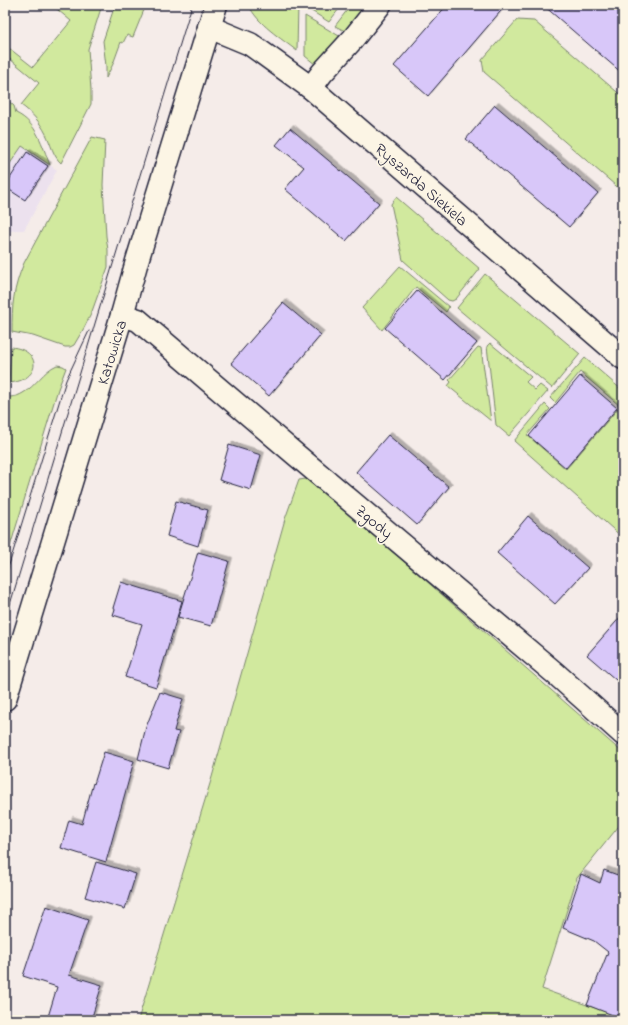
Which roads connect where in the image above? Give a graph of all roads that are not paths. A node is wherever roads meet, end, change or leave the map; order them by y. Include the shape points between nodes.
1 (216, 5) edge
2 (380, 5) edge
3 (209, 26) junction
4 (311, 88) junction
5 (122, 315) junction
6 (623, 358) edge
7 (5, 699) edge
8 (623, 734) edge

1 - 3 street, Katowicka
2 - 4 street
3 - 4 street, Ryszarda Siekiela via 250,44
3 - 5 street, Katowicka
4 - 6 street, Ryszarda Siekiela
5 - 7 street, Katowicka
5 - 8 street, Zgody via 138,320 147,327 556,674

